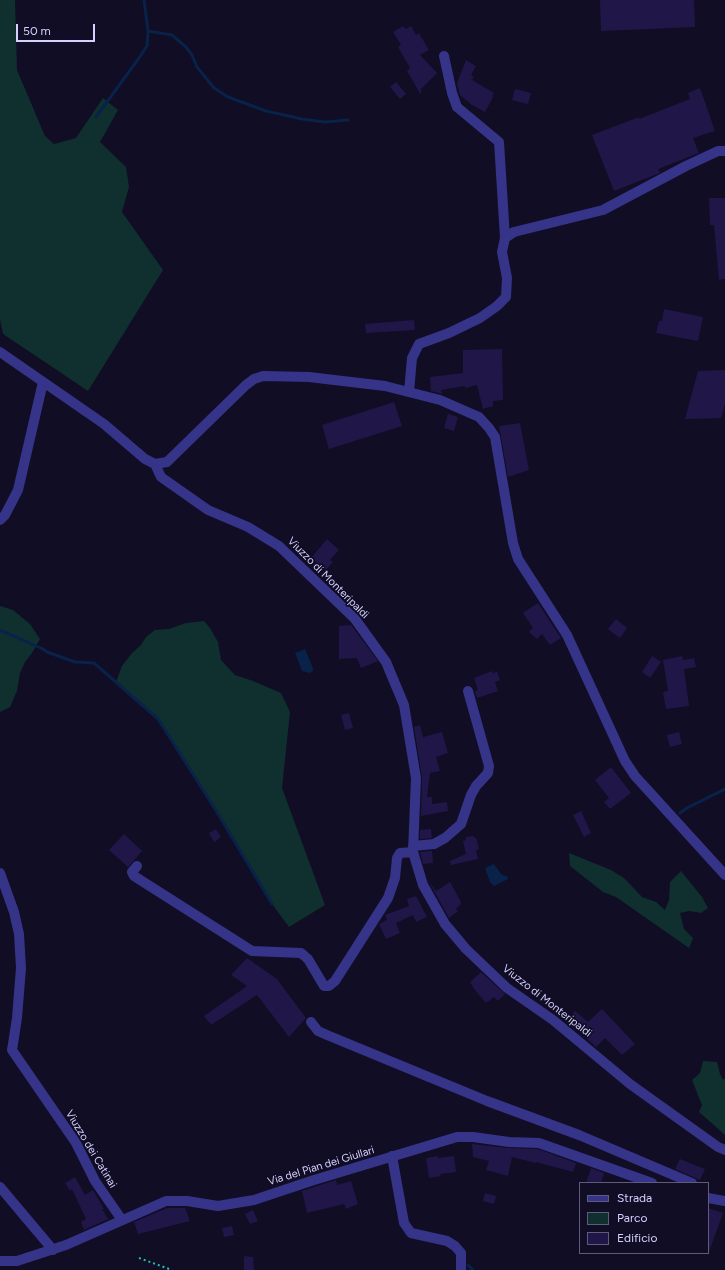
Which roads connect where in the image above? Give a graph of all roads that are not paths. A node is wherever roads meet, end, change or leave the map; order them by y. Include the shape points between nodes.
1 (444, 56) dead end
2 (725, 151) edge
3 (505, 238) junction
4 (0, 352) edge
5 (43, 382) junction
6 (408, 392) junction
7 (155, 464) junction
8 (0, 520) edge
9 (468, 691) dead end
10 (413, 849) junction
11 (137, 866) dead end
12 (0, 873) edge
13 (725, 876) edge
14 (311, 1022) dead end
15 (725, 1150) edge
16 (392, 1156) junction
17 (649, 1182) edge
18 (690, 1182) edge
19 (0, 1186) edge
20 (709, 1198) edge
21 (725, 1201) edge
22 (122, 1220) junction
23 (53, 1250) junction
24 (0, 1261) edge
25 (461, 1270) edge

1 - 3 street via 457,107 499,142
2 - 3 street via 718,151 686,166 603,210 514,232
3 - 6 street via 502,252 506,297 480,318 419,344 412,358
4 - 5 street
5 - 7 street via 104,424
5 - 8 street via 18,490 5,516
6 - 7 street via 385,386 316,378 263,376 246,385 167,462
6 - 13 street via 440,400 480,417 492,432 495,437 512,543 518,558 567,635 625,761 635,776
7 - 10 street, Viuzzo di Monteripaldi via 161,477 208,510 248,527 279,546 355,620 378,650 386,662 406,712 416,778
9 - 10 street via 489,766 488,773 476,786 460,824 434,844
10 - 11 street via 400,853 388,898 343,970 329,986 324,986 308,959 301,953 248,949 134,876 132,872
10 - 15 street, Viuzzo di Monteripaldi via 423,885 445,924 466,949 507,988 553,1020 630,1084
12 - 22 street, Viuzzo dei Catinai via 14,912 20,961 17,1018 12,1050 76,1143 95,1181
14 - 18 street via 318,1031 327,1035
16 - 17 street, Via del Pian dei Giullari via 457,1137 539,1143
16 - 22 street, Via del Pian dei Giullari via 254,1200 218,1206 187,1201 166,1201
16 - 25 street via 404,1223 411,1233 447,1241 454,1246 461,1253
19 - 23 street
20 - 21 street
22 - 23 street, Via del Pian dei Giullari
23 - 24 street, Via del Pian dei Giullari via 17,1260

